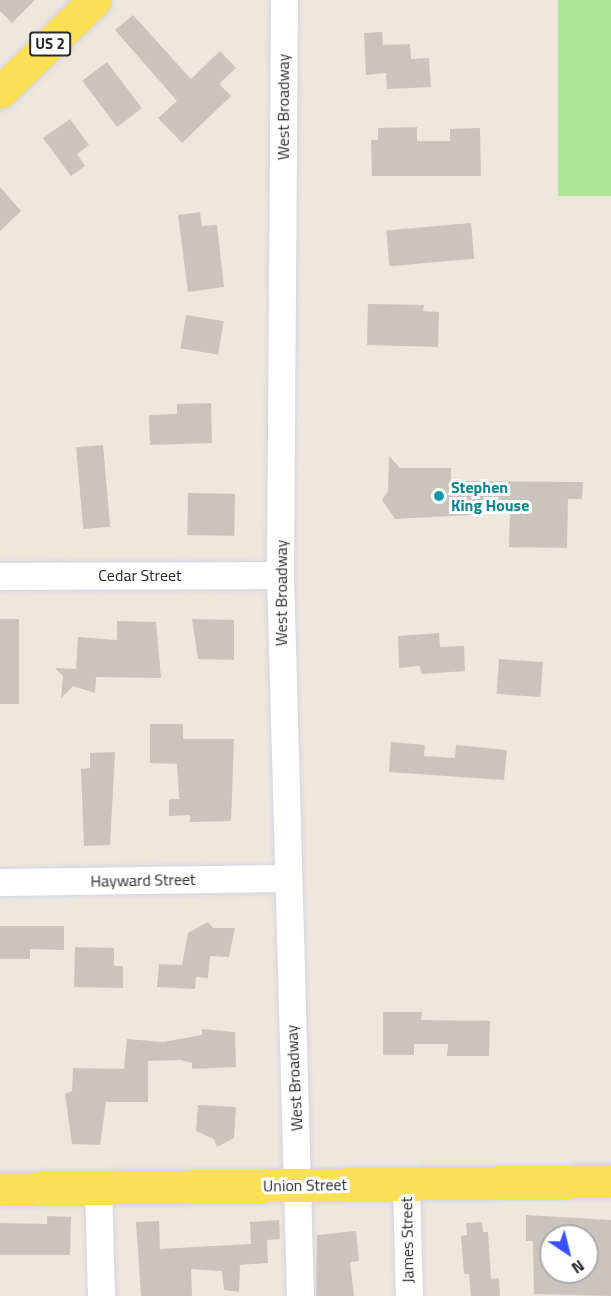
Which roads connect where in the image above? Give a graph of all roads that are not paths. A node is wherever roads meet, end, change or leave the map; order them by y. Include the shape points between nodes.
1 (95, 0) edge
2 (284, 0) edge
3 (2, 88) edge
4 (280, 575) junction
5 (0, 576) edge
6 (285, 878) junction
7 (0, 882) edge
8 (611, 1181) edge
9 (406, 1184) junction
10 (299, 1185) junction
11 (98, 1187) junction
12 (0, 1189) edge
13 (101, 1296) edge
14 (300, 1296) edge
15 (409, 1296) edge

1 - 3 main road, US 2
2 - 4 street, West Broadway
4 - 5 street, Cedar Street
4 - 6 street, West Broadway
6 - 7 street, Hayward Street
6 - 10 street, West Broadway
8 - 9 main road, Union Street
9 - 10 main road, Union Street
9 - 15 street, James Street
10 - 11 main road, Union Street
10 - 14 street, West Broadway
11 - 12 main road, Union Street
11 - 13 street

